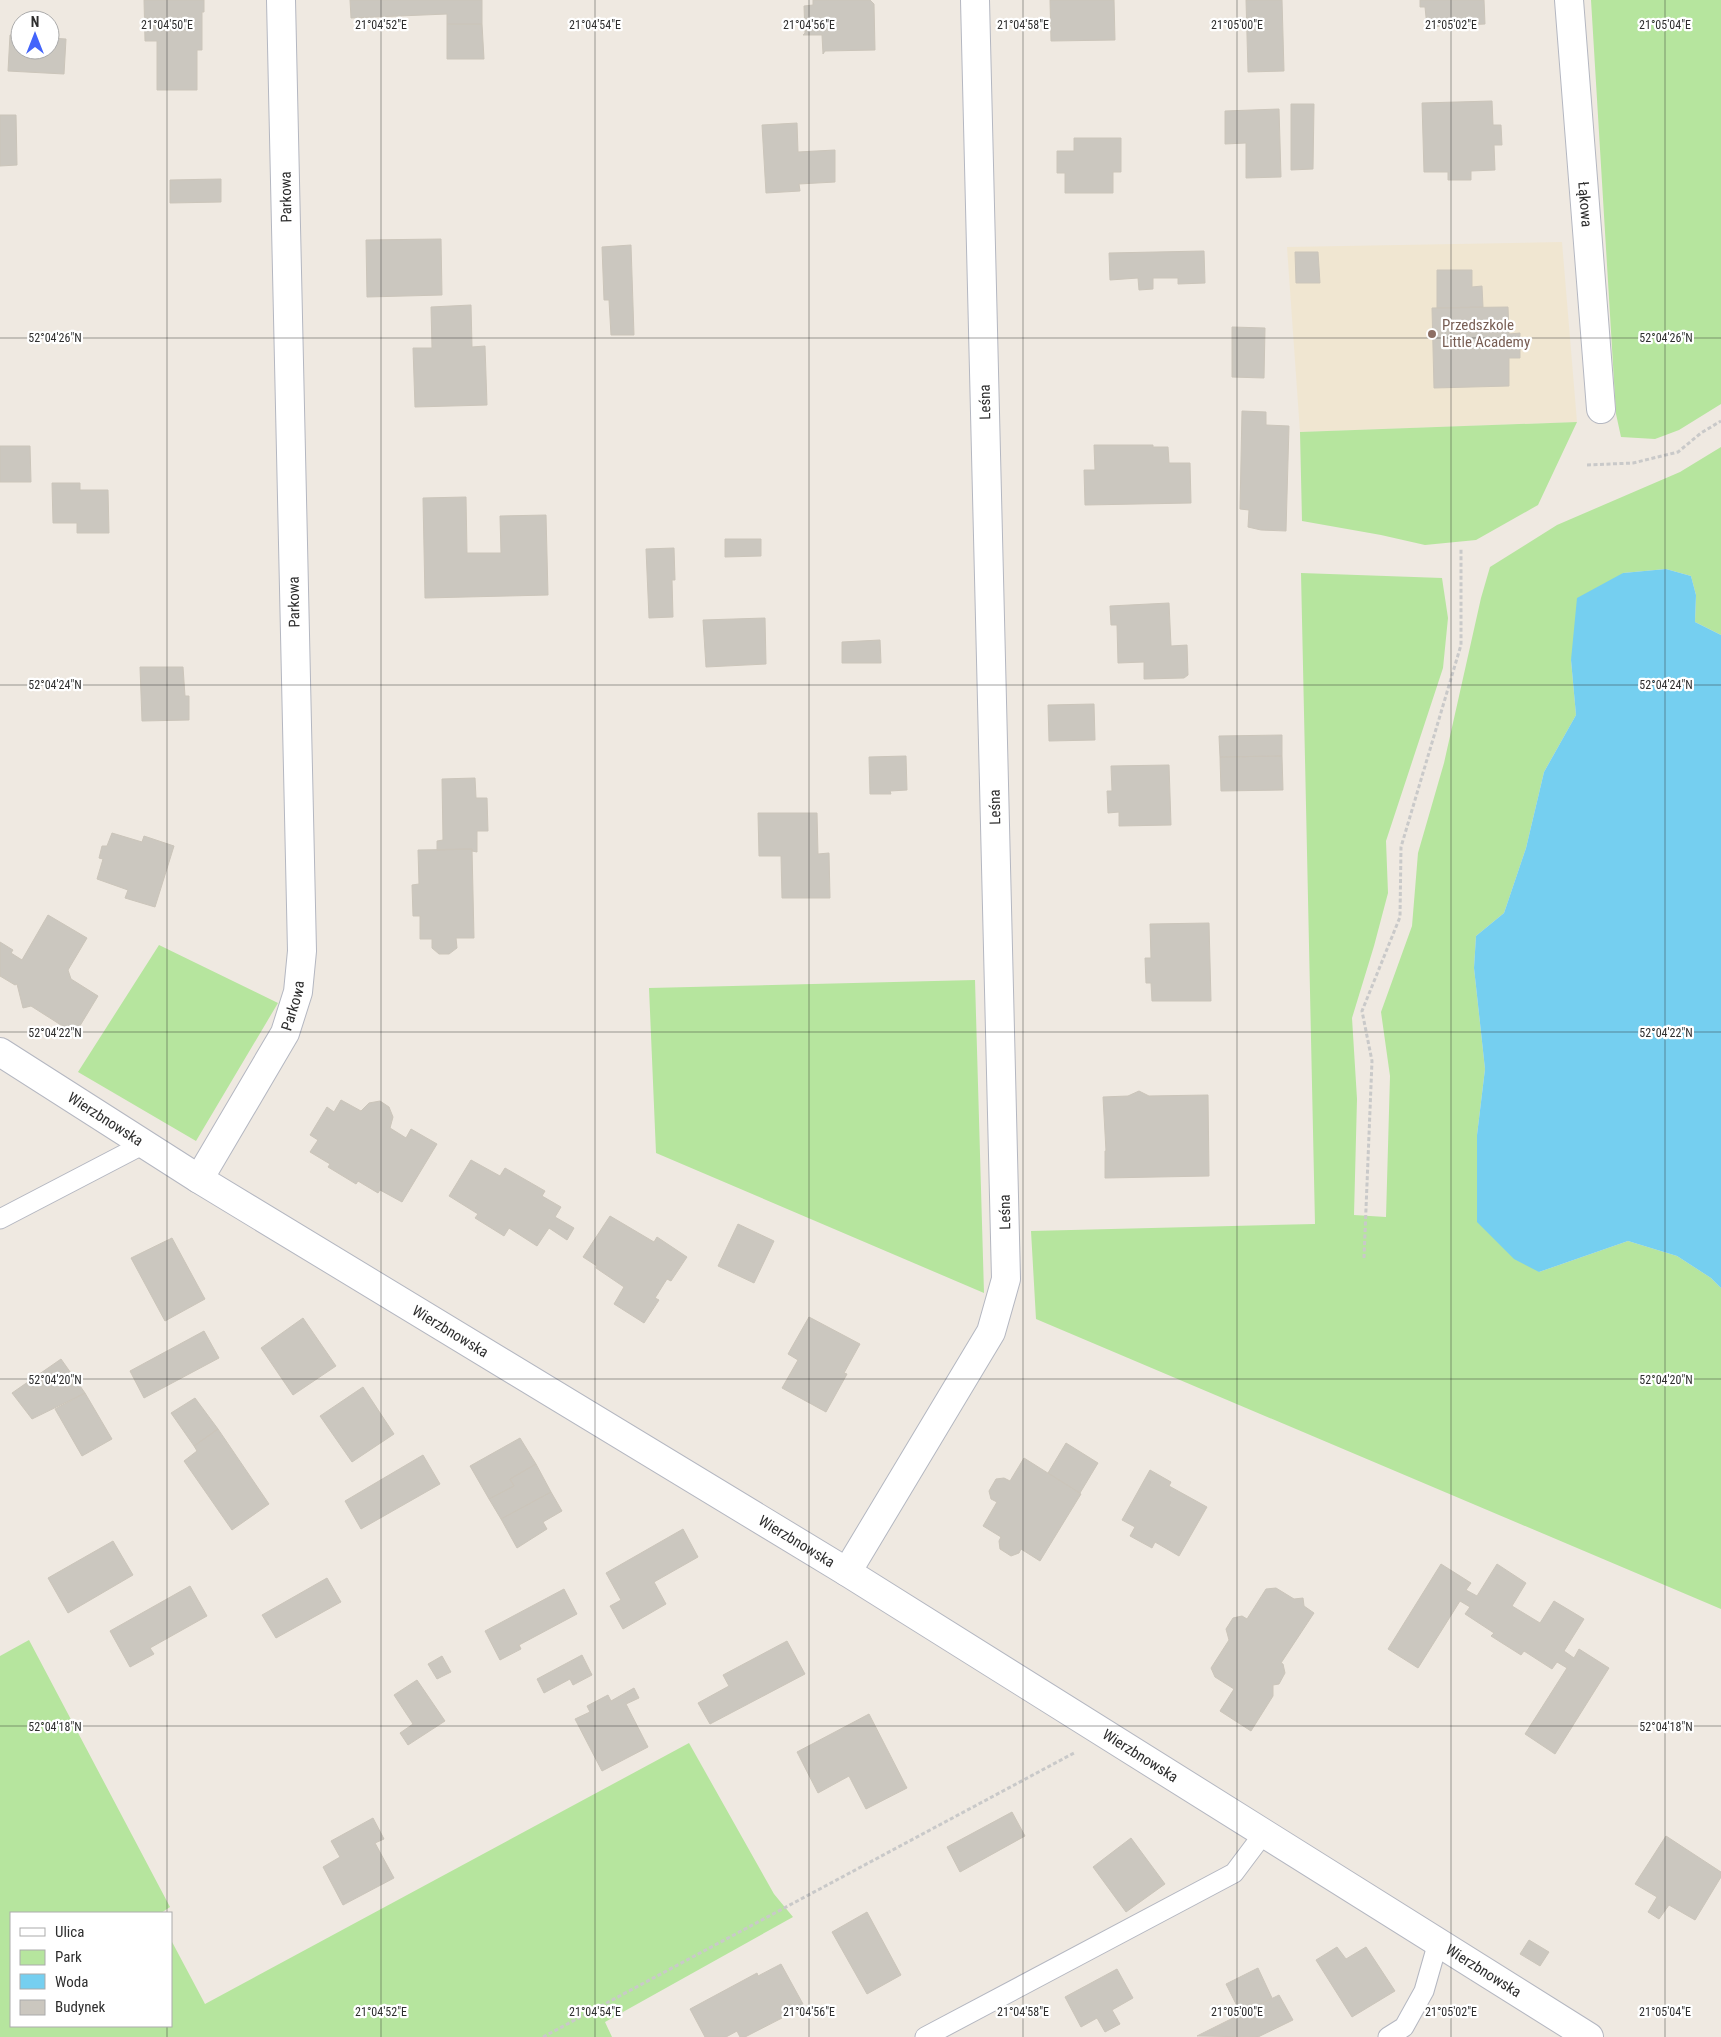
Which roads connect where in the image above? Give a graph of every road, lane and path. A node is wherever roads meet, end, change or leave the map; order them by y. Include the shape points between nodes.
1 (281, 0) edge
2 (975, 0) edge
3 (1569, 0) edge
4 (1601, 409) dead end
5 (1721, 421) edge
6 (1588, 465) dead end
7 (1461, 549) dead end
8 (0, 1052) edge
9 (144, 1144) junction
10 (199, 1179) junction
11 (0, 1219) edge
12 (1364, 1258) dead end
13 (847, 1572) junction
14 (1108, 1735) junction
15 (1264, 1833) junction
16 (1438, 1942) junction
17 (543, 2037) edge
18 (925, 2037) edge
19 (1388, 2037) edge
20 (1589, 2037) edge

1 - 10 street, Parkowa via 302,951 298,992 285,1033
2 - 13 street, Leśna via 1006,1279 991,1332
3 - 4 street, Łąkowa
5 - 6 path via 1678,452 1632,463
7 - 12 path via 1461,645 1401,847 1400,917 1362,1011 1372,1061
8 - 9 street, Wierzbnowska
9 - 10 street, Wierzbnowska
9 - 11 lane
10 - 13 street, Wierzbnowska
13 - 14 street, Wierzbnowska
14 - 15 street, Wierzbnowska
14 - 17 path
15 - 16 street, Wierzbnowska
15 - 18 lane via 1234,1873
16 - 19 lane via 1424,1991 1404,2028
16 - 20 street, Wierzbnowska

